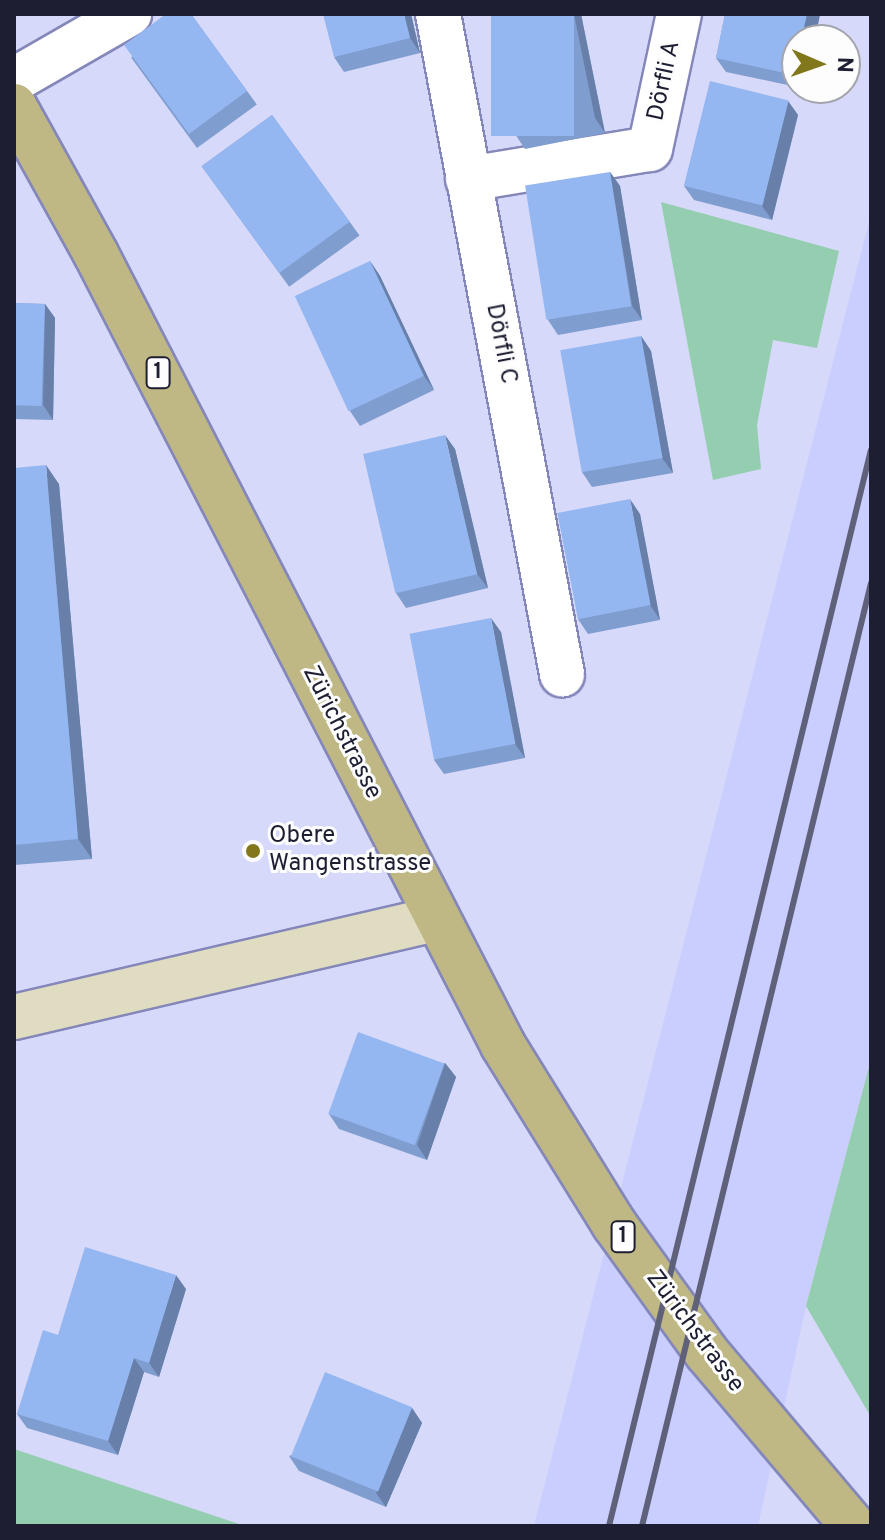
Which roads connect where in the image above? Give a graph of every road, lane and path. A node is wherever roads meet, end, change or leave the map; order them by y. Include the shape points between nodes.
1 (129, 14) edge
2 (438, 14) edge
3 (679, 14) edge
4 (14, 80) edge
5 (14, 106) edge
6 (468, 179) junction
7 (562, 674) dead end
8 (434, 919) junction
9 (14, 1017) edge
10 (853, 1526) edge

1 - 4 street
2 - 6 street, Dörfli C
3 - 6 street, Dörfli A via 650,149
5 - 8 main road, Zürichstrasse / 1 via 168,392
6 - 7 street, Dörfli C
8 - 9 street
8 - 10 main road, Zürichstrasse / 1 via 511,1058 614,1224 737,1390

